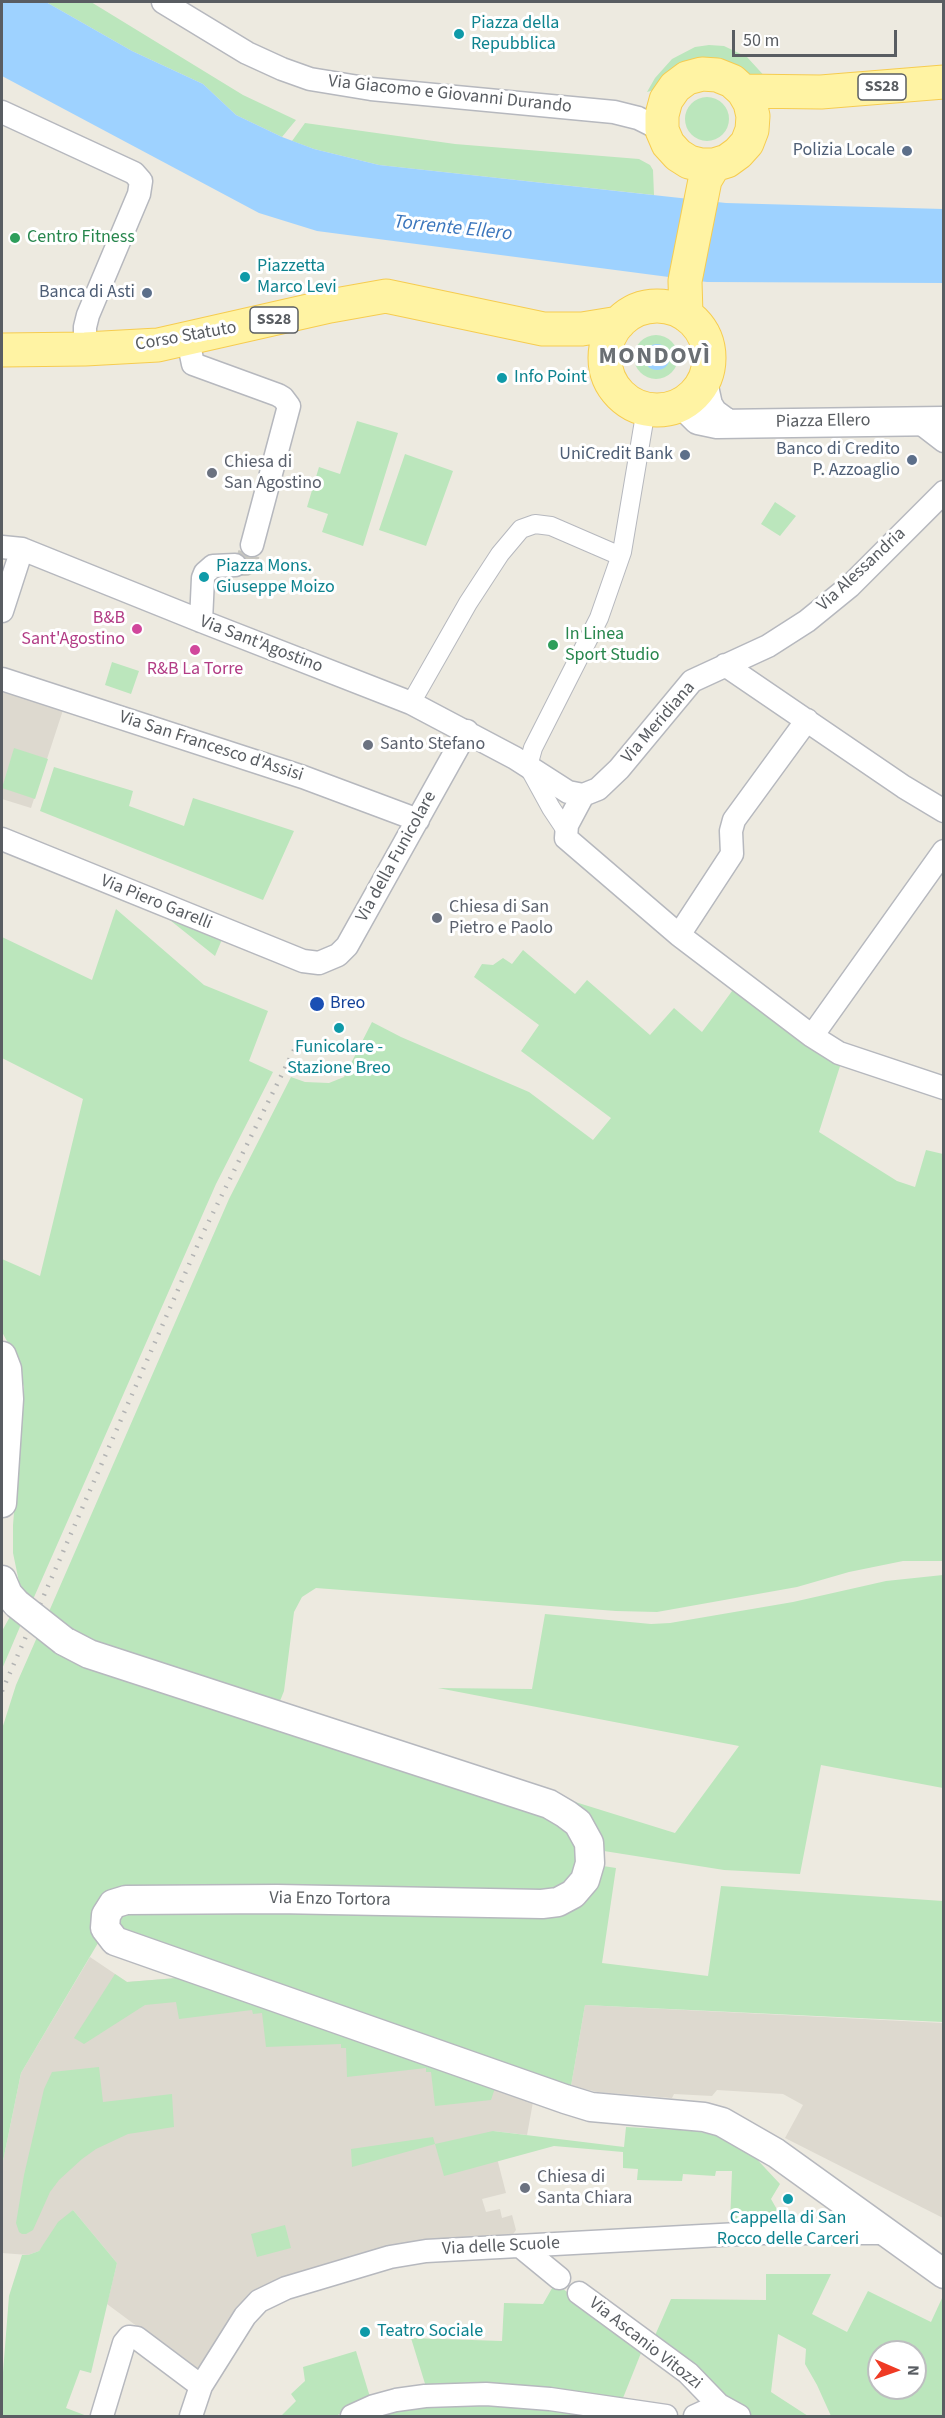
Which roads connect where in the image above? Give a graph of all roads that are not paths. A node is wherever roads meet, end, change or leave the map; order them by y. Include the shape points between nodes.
1 (163, 2) edge
2 (944, 82) edge
3 (743, 91) junction
4 (821, 92) junction
5 (2, 112) edge
6 (669, 129) junction
7 (752, 130) junction
8 (714, 165) junction
9 (690, 199) junction
10 (667, 289) junction
11 (619, 323) junction
12 (543, 329) junction
13 (188, 340) junction
14 (2, 350) edge
15 (86, 350) junction
16 (605, 362) junction
17 (693, 393) junction
18 (646, 409) junction
19 (931, 421) edge
20 (944, 441) edge
21 (944, 492) edge
22 (252, 544) tunnel mouth
23 (12, 548) edge
24 (618, 555) dead end
25 (235, 565) tunnel mouth
26 (2, 611) edge
27 (201, 621) junction
28 (725, 665) junction
29 (2, 679) edge
30 (411, 703) junction
31 (807, 720) junction
32 (467, 731) junction
33 (531, 750) junction
34 (591, 792) junction
35 (944, 811) edge
36 (418, 820) junction
37 (567, 835) junction
38 (2, 839) edge
39 (944, 850) edge
40 (679, 935) junction
41 (312, 963) joint
42 (812, 1036) junction
43 (944, 1088) edge
44 (2, 1356) edge
45 (2, 1503) edge
46 (2, 1580) edge
47 (886, 2233) junction
48 (519, 2246) junction
49 (944, 2274) edge
50 (559, 2278) dead end
51 (579, 2293) dead end
52 (201, 2386) junction
53 (719, 2405) junction
54 (102, 2416) edge
55 (191, 2416) edge
56 (352, 2416) edge
57 (666, 2416) edge
58 (695, 2416) edge
59 (739, 2416) edge

1 - 6 street, Via Giacomo e Giovanni Durando via 247,53 310,79 371,89 614,112 654,106
2 - 4 main road, SS28
3 - 4 main road, SS28
3 - 6 main road via 717,75 687,78 675,87
3 - 7 main road via 753,116
4 - 7 main road, SS28 via 778,112
5 - 15 street via 134,173 141,181 88,315
6 - 8 main road via 689,162
6 - 9 main road
7 - 8 main road via 738,153
8 - 9 main road
9 - 10 main road
10 - 11 main road
10 - 17 main road via 665,306 686,315 697,326 709,354 708,370
11 - 12 main road, Corso Statuto / SS28 via 582,329
11 - 16 main road via 606,346
12 - 13 main road, Corso Statuto / SS28 via 386,296
12 - 16 main road, Corso Statuto / SS28
13 - 15 main road, Corso Statuto / SS28 via 148,347
13 - 22 street via 193,364 278,395 289,406
14 - 15 main road, Corso Statuto / SS28
16 - 18 main road via 616,391 628,402
17 - 18 main road via 669,409
17 - 19 street, Piazza Ellero via 698,420 703,422
18 - 33 street via 622,552 599,620
19 - 20 street, Piazza Ellero
21 - 28 street, Via Alessandria via 807,621 776,642
23 - 26 street
23 - 27 street, Via Sant'Agostino
24 - 30 street via 542,524 526,525 500,554 468,603
25 - 27 street via 213,566 205,573
27 - 30 street, Via Sant'Agostino
28 - 31 street
28 - 34 street, Via Meridiana via 692,681 619,769
29 - 36 street, Via San Francesco d'Assisi via 303,777
30 - 32 street, Via Sant'Agostino
31 - 35 street
31 - 40 street via 734,820 732,854
32 - 33 street, Via Sant'Agostino
32 - 36 street, Via della Funicolare
33 - 34 street, Via Sant'Agostino via 568,792
33 - 37 street via 551,808
34 - 37 street, Via Meridiana
36 - 41 street, Via della Funicolare via 347,946 329,960
37 - 40 street
38 - 41 street, Via Piero Garelli
39 - 42 street
40 - 42 street
42 - 43 street via 850,1058
44 - 45 street via 9,1399
46 - 47 street, Via Enzo Tortora, bridge via 17,1604 64,1641 89,1654 549,1804 578,1823 589,1843 590,1863 585,1881 558,1902 126,1900 113,1904 106,1915 105,1928 116,1941 591,2107 722,2122 776,2153
47 - 48 street, Via delle Scuole via 757,2233
47 - 49 street, Via Enzo Tortora
48 - 50 street
48 - 52 street, Via delle Scuole via 408,2253 271,2294 245,2316
51 - 53 street, Via Ascanio Vitozzi via 693,2377
52 - 54 street via 137,2338 129,2337
52 - 55 street, Via delle Scuole
53 - 58 street
53 - 59 street, Via Ascanio Vitozzi
56 - 57 street via 396,2400 486,2394

